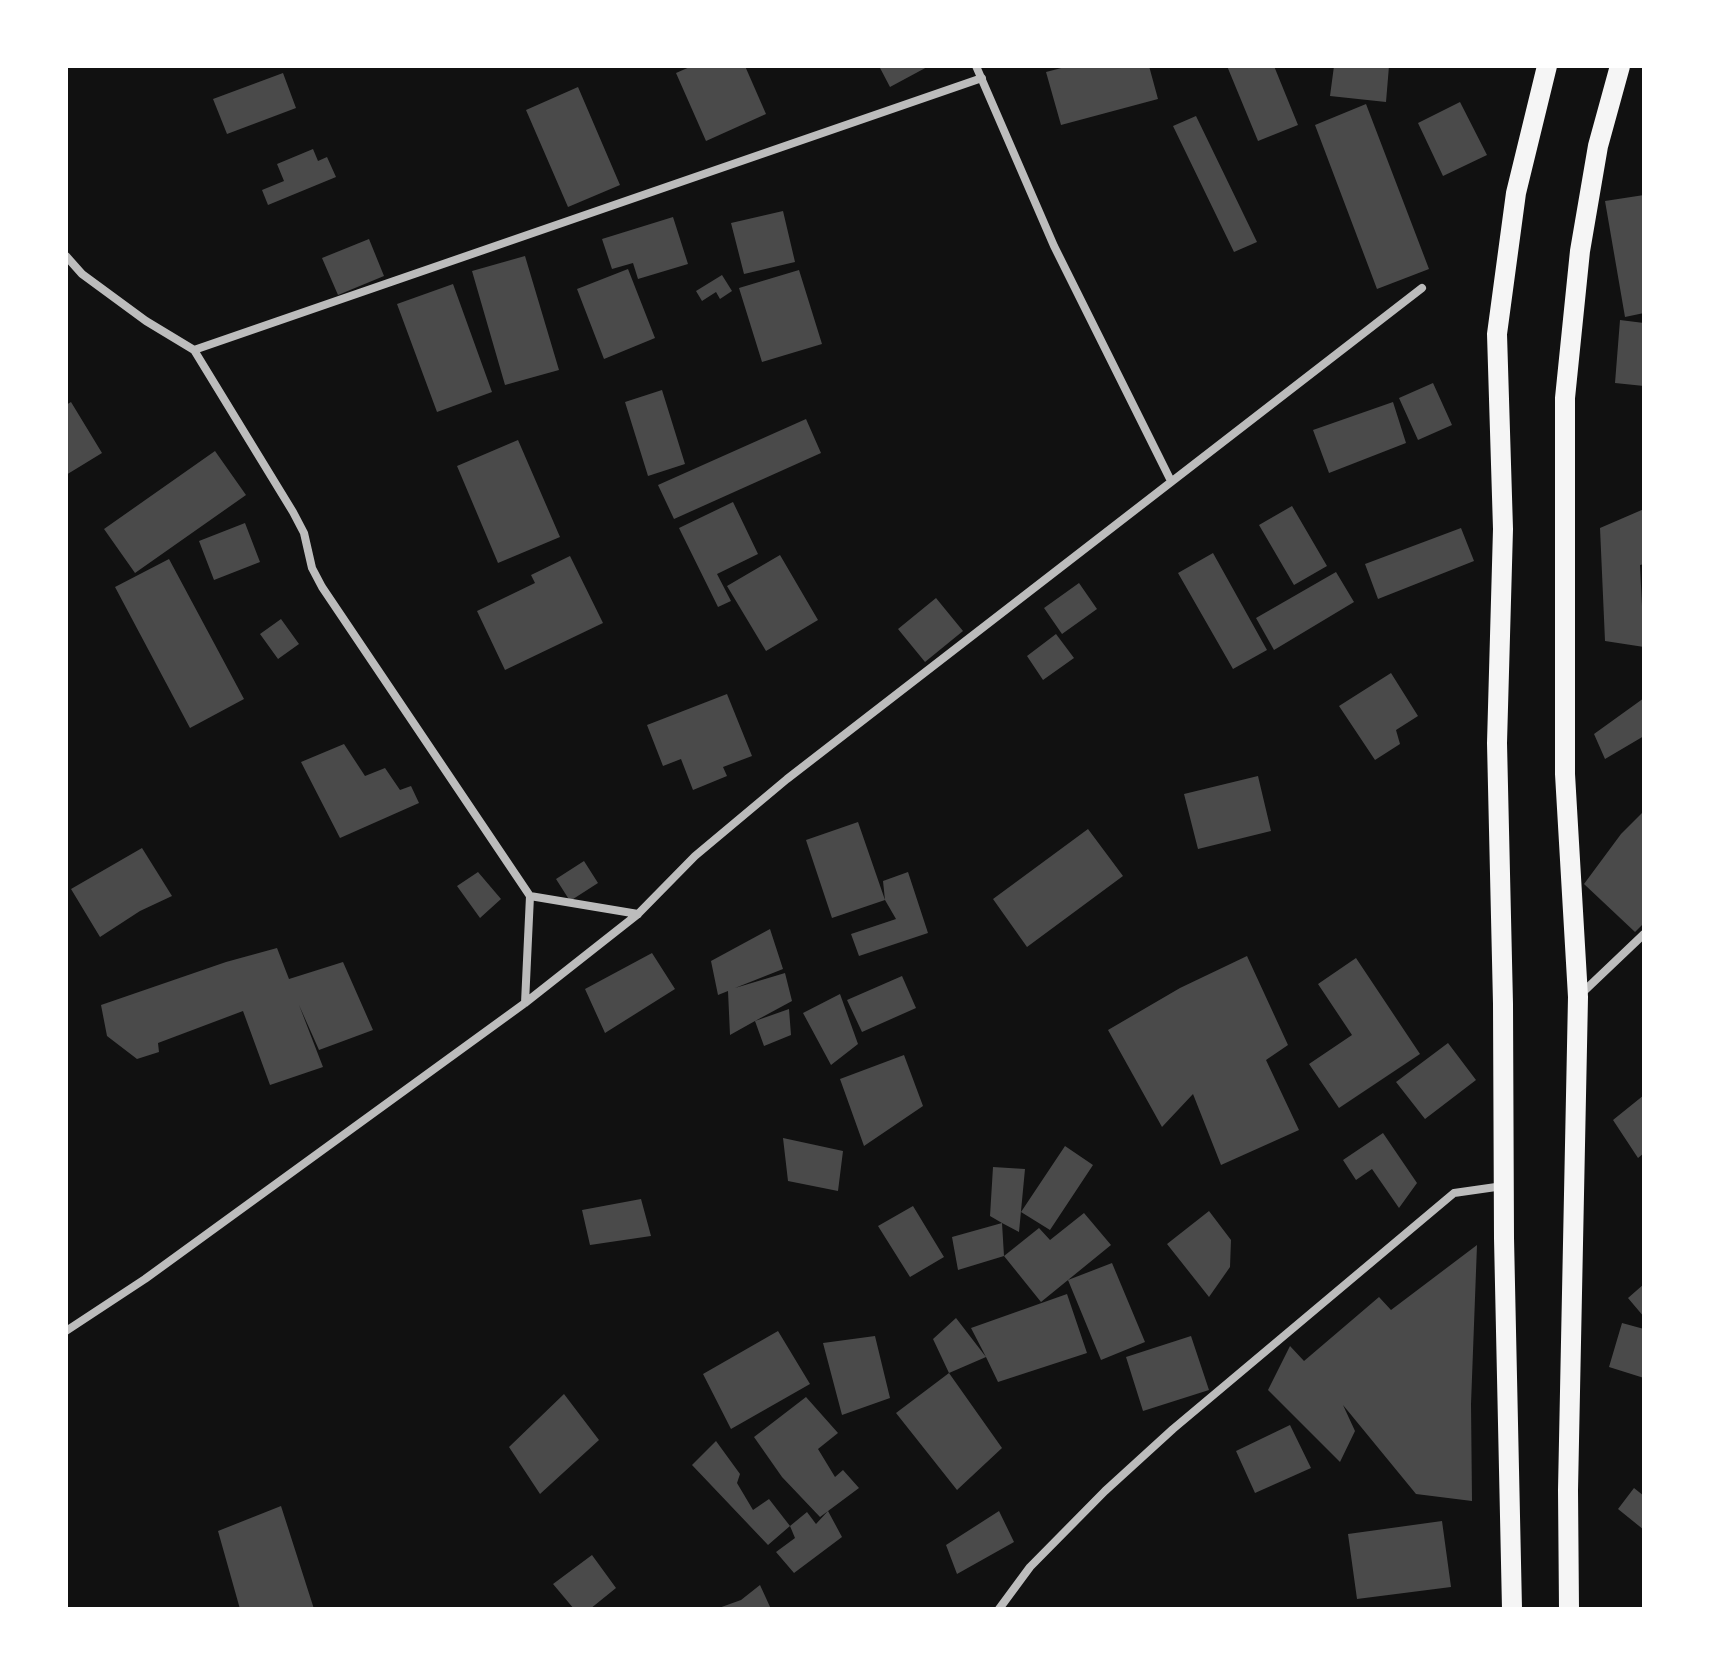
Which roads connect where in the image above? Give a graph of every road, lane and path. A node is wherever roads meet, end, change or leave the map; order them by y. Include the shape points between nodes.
1 (976, 66) edge
2 (1547, 66) edge
3 (1620, 66) edge
4 (982, 78) junction
5 (66, 256) edge
6 (1422, 288) dead end
7 (194, 350) junction
8 (1171, 481) junction
9 (530, 896) junction
10 (638, 914) junction
11 (1644, 934) edge
12 (1578, 997) junction
13 (525, 1003) junction
14 (1504, 1186) junction
15 (66, 1331) edge
16 (999, 1609) edge
17 (1512, 1609) edge
18 (1569, 1609) edge

1 - 4 street
2 - 14 main road via 1516,193 1497,334 1503,529 1497,743
3 - 12 main road via 1598,146 1580,251 1565,398 1565,774
4 - 7 street
4 - 8 street via 1054,246
5 - 7 street via 82,274
6 - 8 street
7 - 9 street via 293,512 322,587
8 - 10 street via 732,823
9 - 10 street
9 - 13 street
10 - 13 street
11 - 12 street
12 - 18 main road
13 - 15 street
14 - 16 street via 1454,1193 1105,1491 1041,1556
14 - 17 main road

